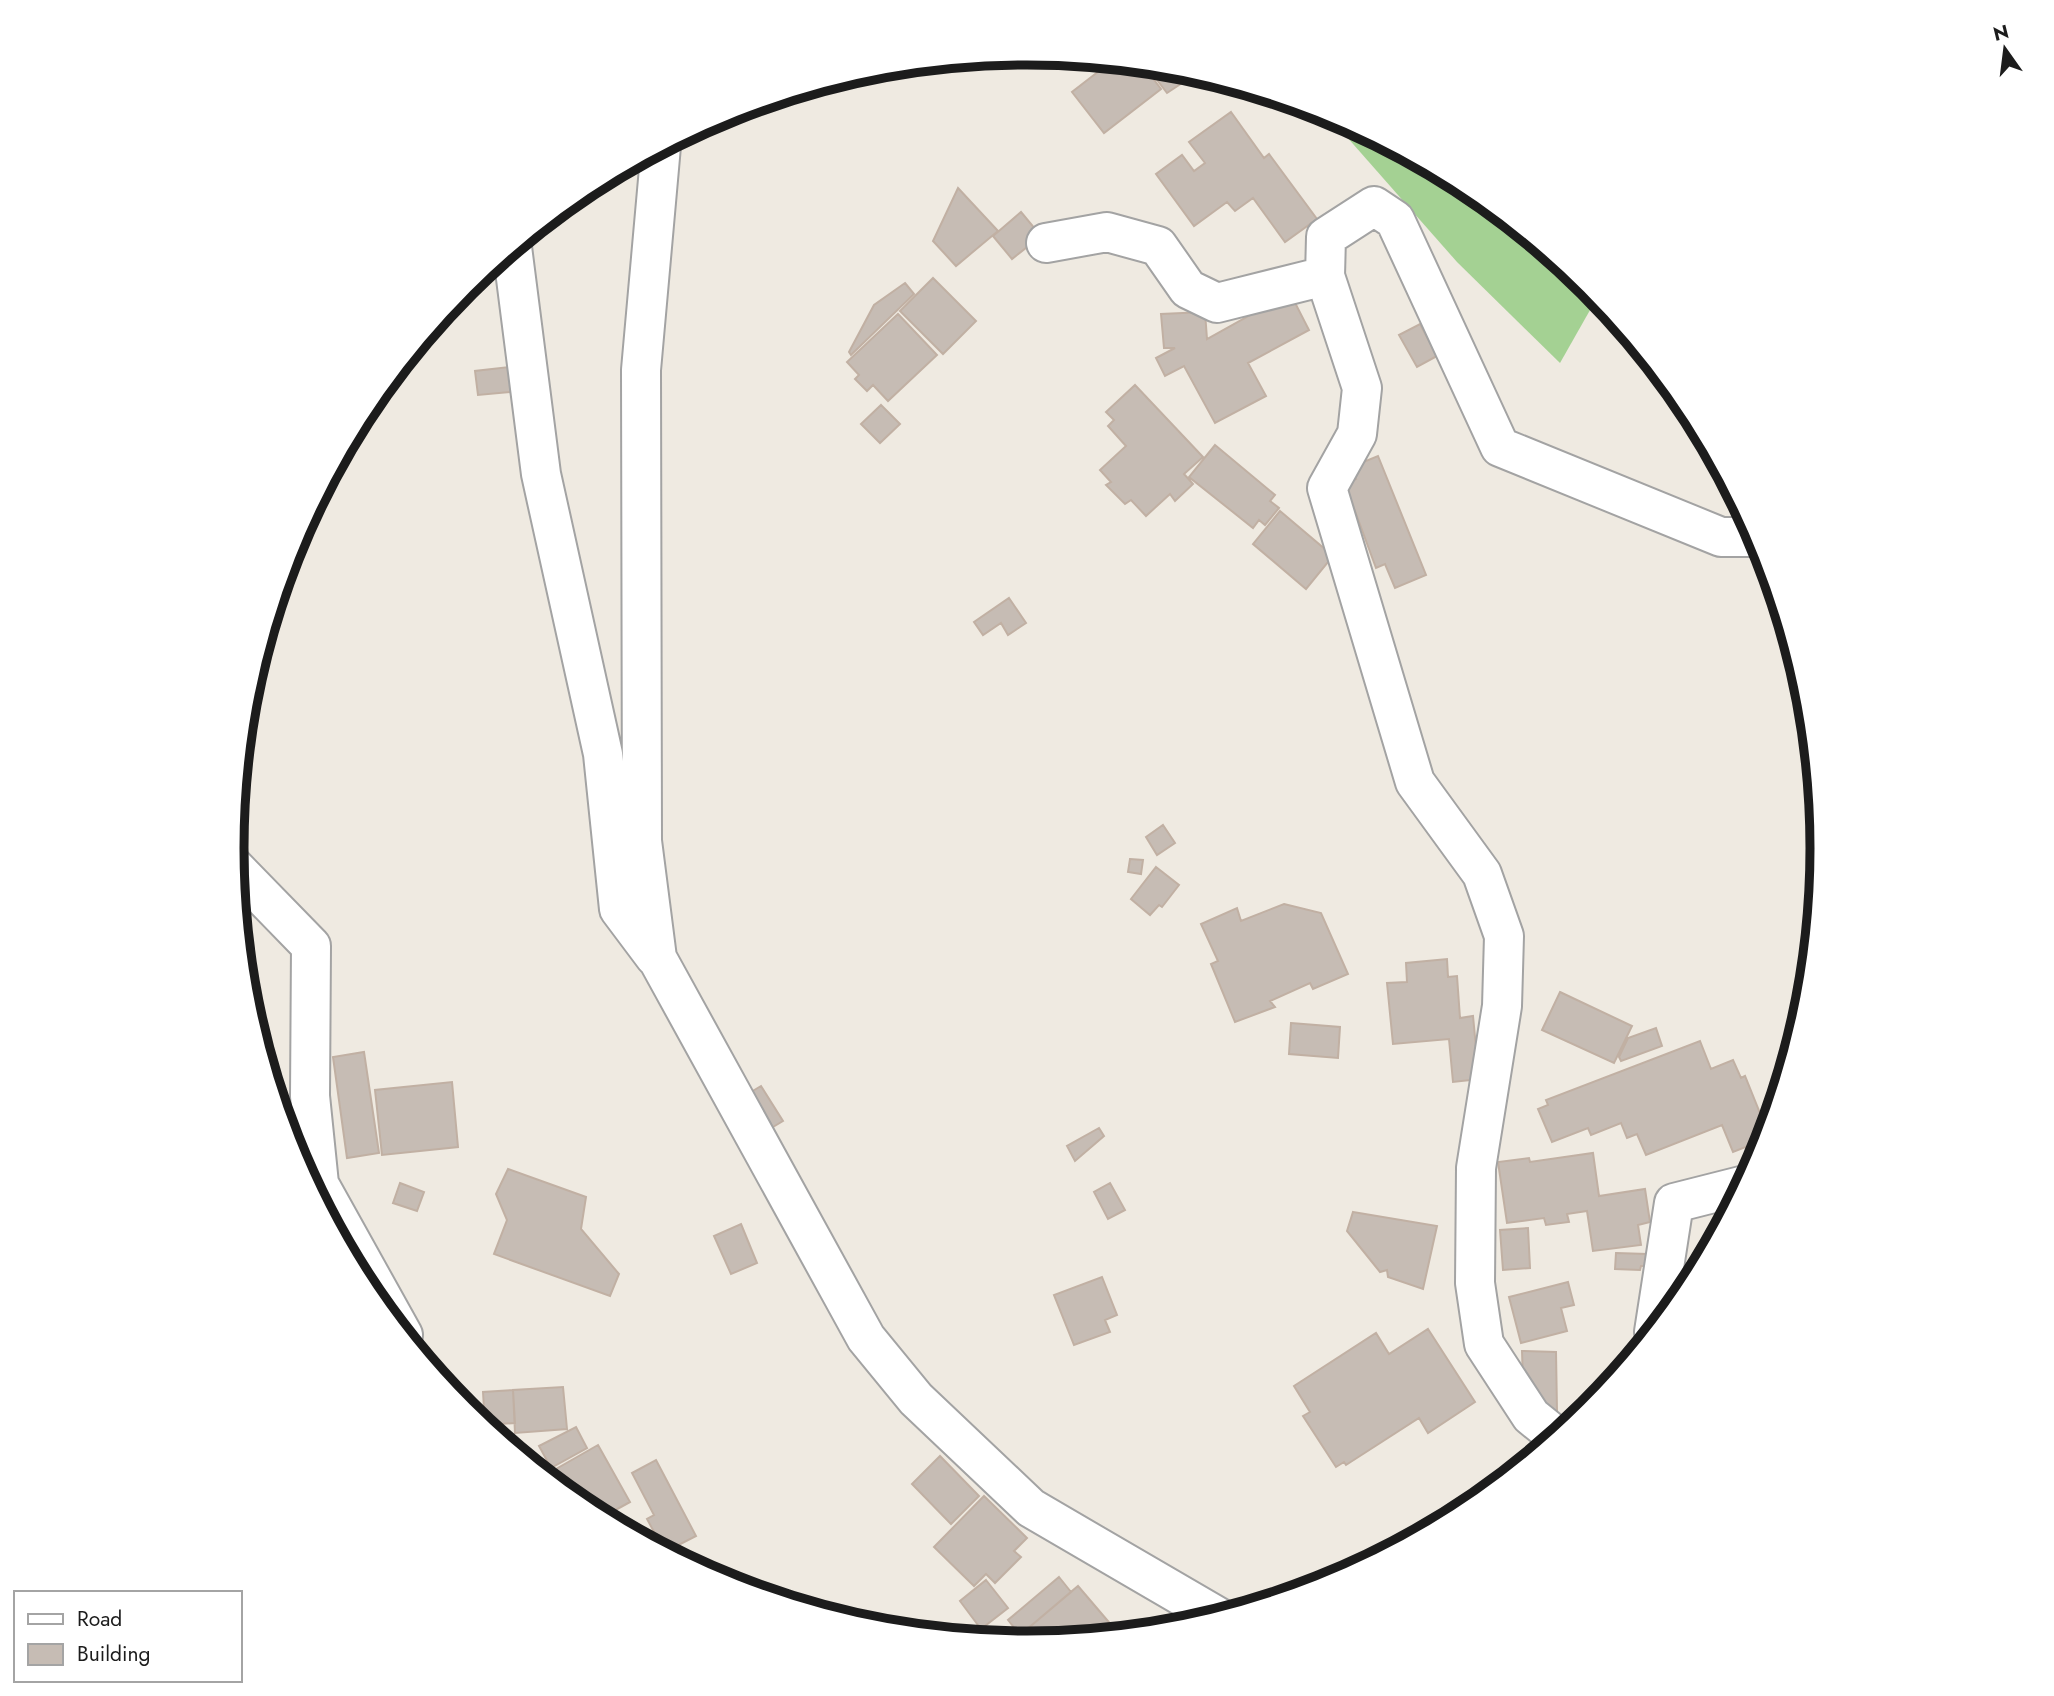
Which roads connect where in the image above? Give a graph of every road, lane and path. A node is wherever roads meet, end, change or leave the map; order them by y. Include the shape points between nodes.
1 (660, 157) edge
2 (1046, 243) dead end
3 (513, 257) edge
4 (1325, 276) junction
5 (1746, 537) edge
6 (245, 878) edge
7 (657, 958) junction
8 (319, 1181) edge
9 (1732, 1188) edge
10 (332, 1207) edge
11 (359, 1256) edge
12 (1657, 1312) edge
13 (1550, 1431) edge
14 (1206, 1610) edge

1 - 7 street via 641,370 642,841
2 - 4 street via 1107,232 1158,246 1188,289 1217,303
3 - 7 street via 541,474 603,754 619,909
4 - 5 street via 1326,237 1374,206 1395,220 1500,447 1721,537
4 - 13 street via 1362,388 1357,434 1327,488 1415,782 1482,874 1504,936 1502,1006 1476,1168 1475,1283 1484,1344 1531,1416
6 - 8 street via 311,946 310,1096
7 - 14 street via 866,1338 916,1399 1031,1508
9 - 12 street via 1674,1203
10 - 11 street

